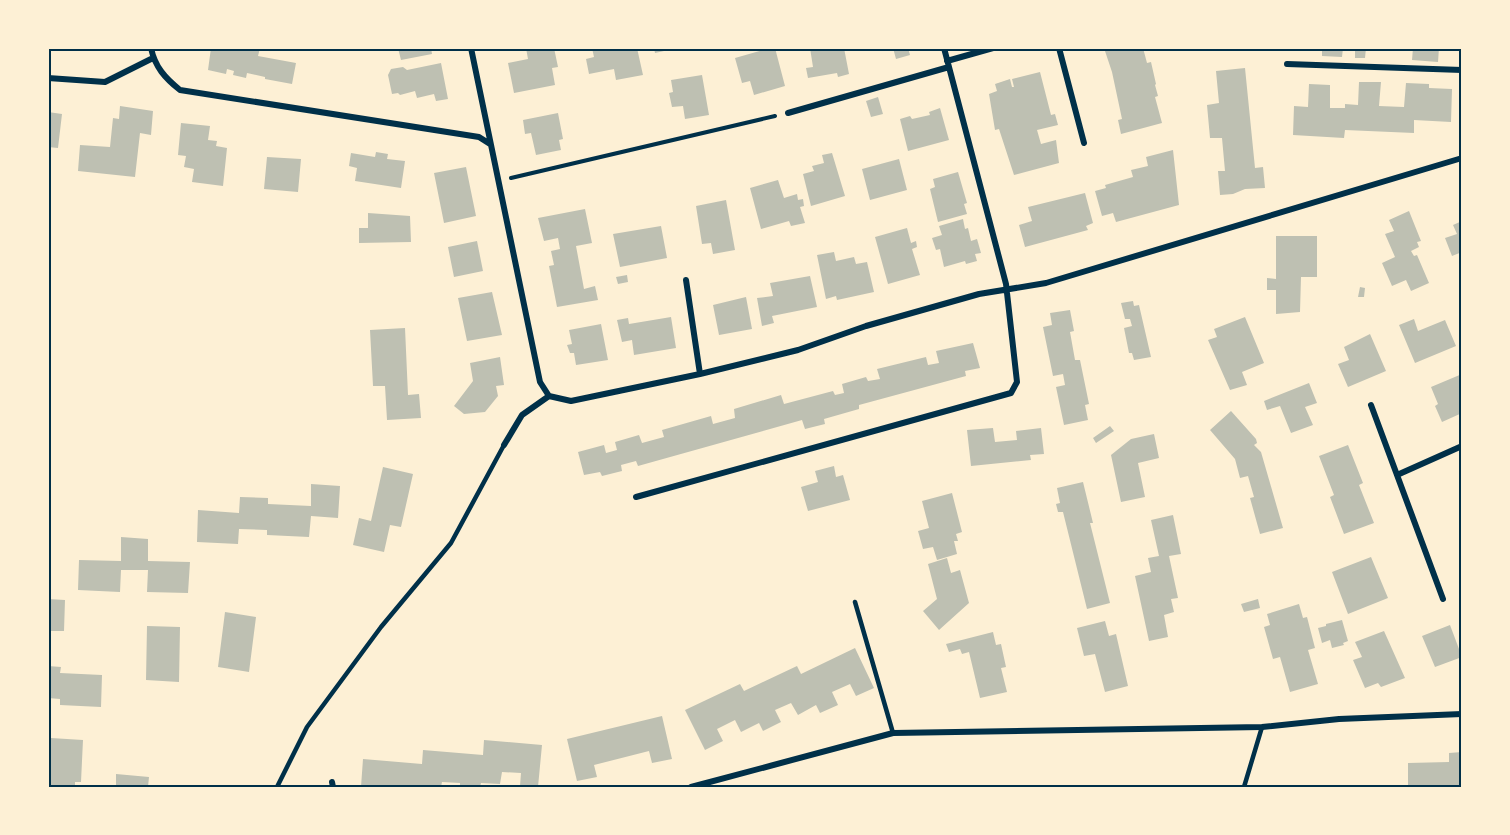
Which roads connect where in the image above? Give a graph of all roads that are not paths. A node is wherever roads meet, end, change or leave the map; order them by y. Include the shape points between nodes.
1 (151, 48) edge
2 (471, 48) edge
3 (944, 48) edge
4 (993, 48) edge
5 (1059, 48) edge
6 (153, 58) junction
7 (948, 64) junction
8 (1287, 64) dead end
9 (1462, 70) edge
10 (48, 78) edge
11 (788, 113) road end
12 (1084, 143) dead end
13 (490, 144) junction
14 (1462, 158) edge
15 (686, 280) dead end
16 (1007, 291) junction
17 (700, 374) junction
18 (549, 396) junction
19 (1371, 405) dead end
20 (504, 445) joint
21 (1462, 446) edge
22 (1397, 475) junction
23 (636, 497) dead end
24 (1443, 599) dead end
25 (855, 602) dead end
26 (1462, 714) edge
27 (1262, 727) junction
28 (893, 733) junction
29 (277, 787) edge
30 (691, 787) edge
31 (1244, 787) edge

1 - 6 street
2 - 13 street
3 - 7 street
4 - 7 street
5 - 12 street
6 - 10 street via 105,82
6 - 13 street via 165,78 180,90 479,138
7 - 11 street
7 - 16 street
8 - 9 street
13 - 18 street via 540,382
14 - 16 street via 1046,284
15 - 17 street
16 - 17 street via 979,294 798,350
16 - 23 street via 1017,382 1011,393
17 - 18 street via 571,400
18 - 20 street via 522,415
19 - 22 street
20 - 29 lane via 451,543 381,627 307,727
21 - 22 street
22 - 24 street
25 - 28 lane
26 - 27 street
27 - 28 street
27 - 31 lane
28 - 30 street

